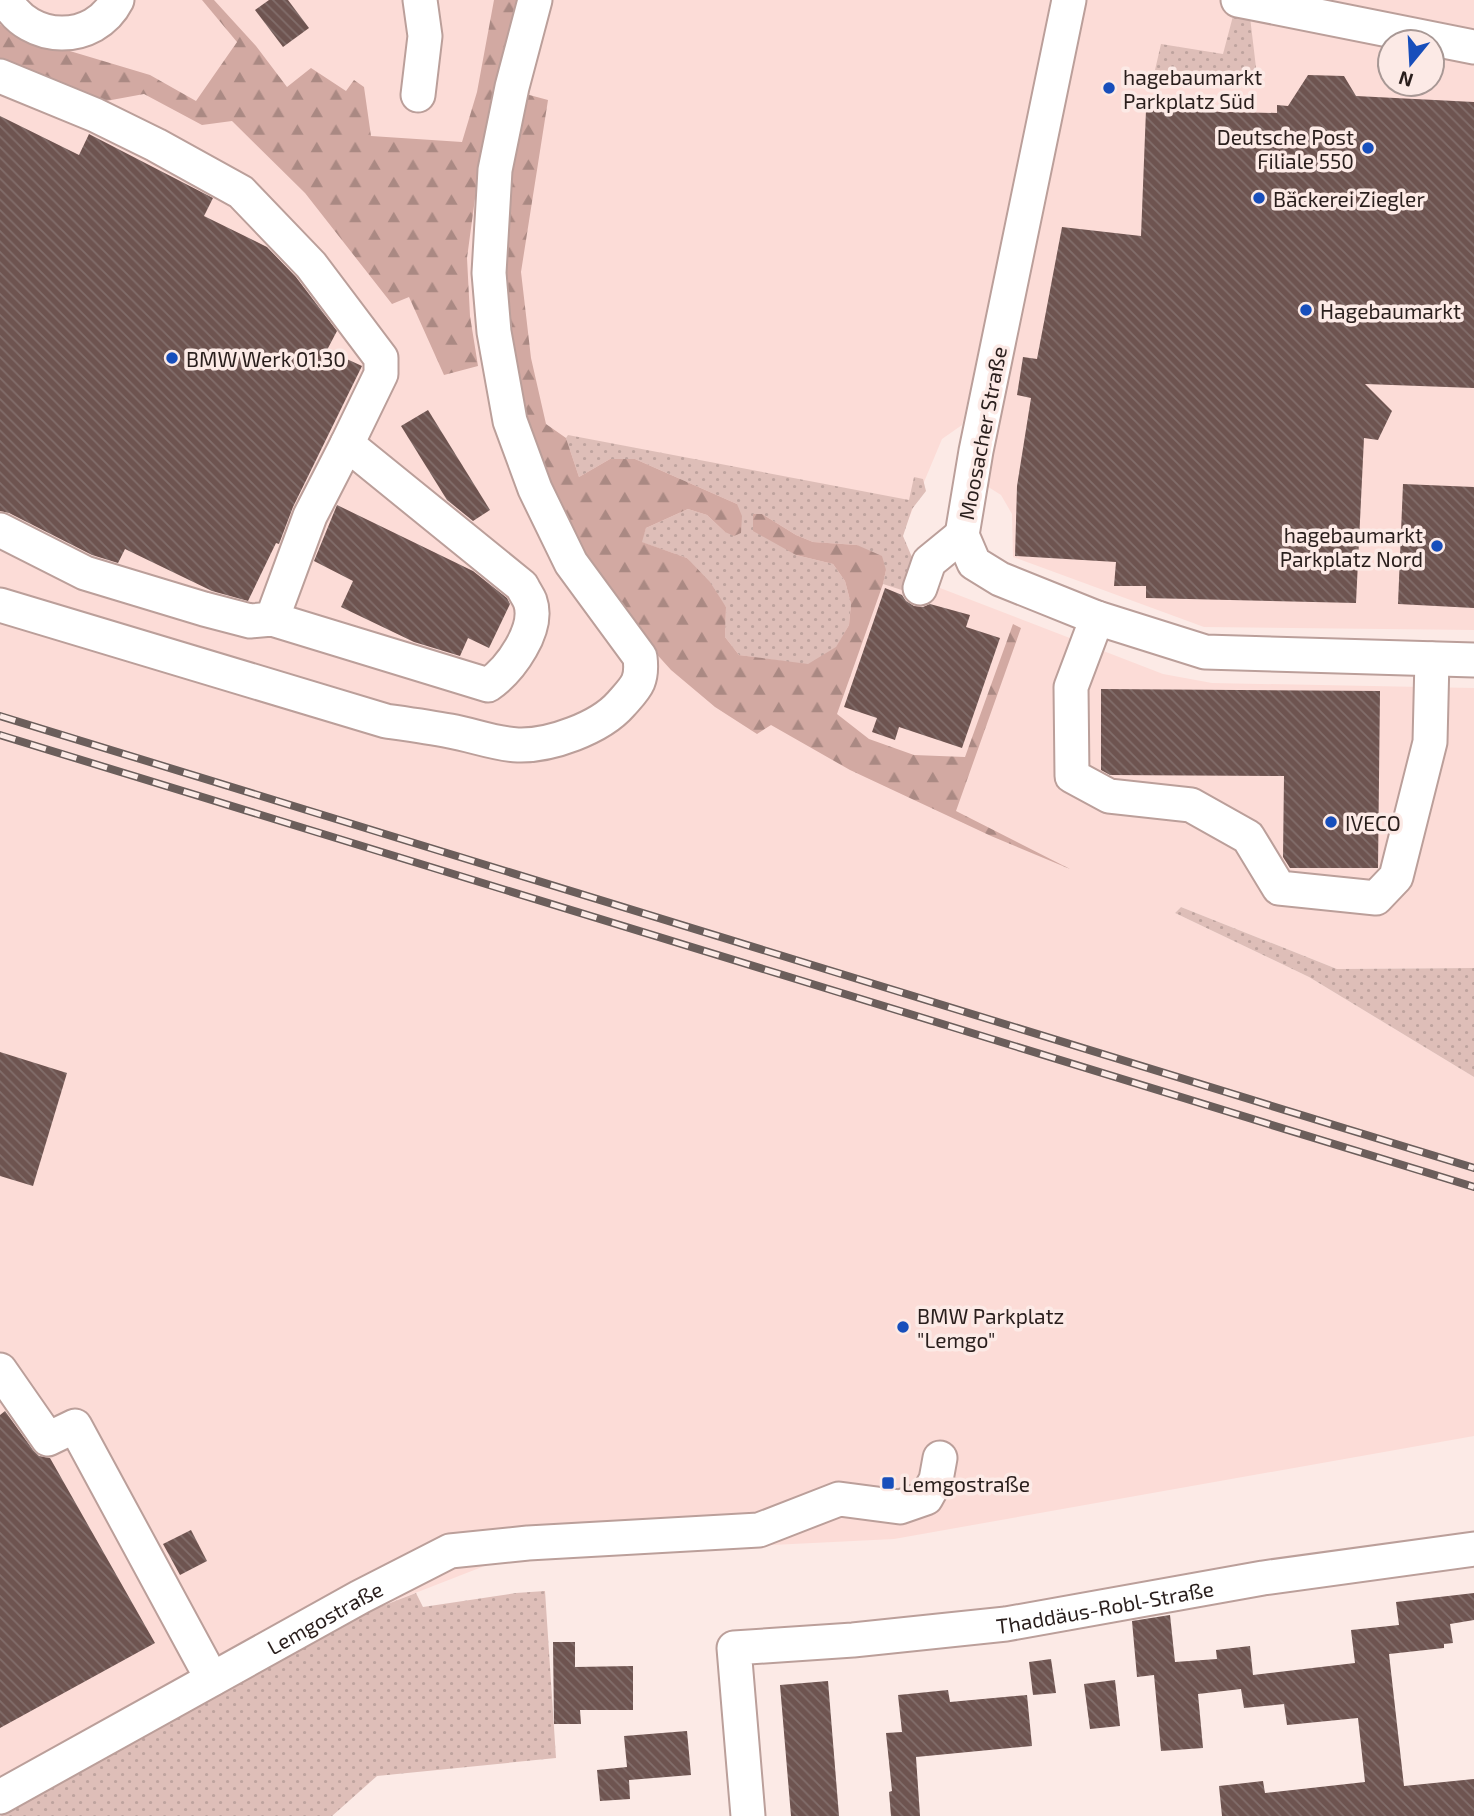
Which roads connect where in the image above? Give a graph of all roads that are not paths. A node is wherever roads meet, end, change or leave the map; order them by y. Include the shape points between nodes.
1 (6, 0) edge
2 (117, 0) edge
3 (420, 0) edge
4 (535, 0) edge
5 (1069, 0) edge
6 (1238, 0) edge
7 (1474, 47) edge
8 (0, 76) edge
9 (418, 95) dead end
10 (347, 444) junction
11 (0, 530) edge
12 (962, 535) junction
13 (920, 588) dead end
14 (0, 605) edge
15 (1097, 618) junction
16 (272, 619) junction
17 (1432, 659) junction
18 (1474, 660) edge
19 (0, 1370) edge
20 (940, 1458) dead end
21 (1474, 1549) edge
22 (212, 1679) junction
23 (0, 1797) edge
24 (748, 1816) edge

1 - 2 street via 21,20 61,34 102,20
3 - 9 street via 425,36
4 - 14 street via 495,170 489,273 494,332 510,421 534,489 570,564 640,657 641,672 632,691 611,715 585,730 544,743 503,743 386,721
5 - 12 street, Moosacher Straße
6 - 7 street
8 - 10 street via 95,115 241,192 311,265 381,358 381,374
10 - 16 street via 310,516
10 - 16 street via 522,586 532,619 520,650 502,675 488,685
11 - 16 street via 85,573 204,610 250,621
12 - 13 street via 929,562
12 - 15 street, Moosacher Straße via 974,563 1000,579
15 - 17 street, Moosacher Straße via 1205,652
15 - 17 street via 1071,687 1072,776 1109,796 1191,805 1248,837 1279,888 1376,898 1396,877 1430,742
17 - 18 street, Moosacher Straße
19 - 22 street via 48,1439 75,1426
20 - 22 street, Lemgostraße via 926,1498 900,1507 839,1499 759,1530 450,1551
21 - 24 street, Thaddäus-Robl-Straße via 1263,1578 1006,1624 734,1648
22 - 23 street, Lemgostraße

